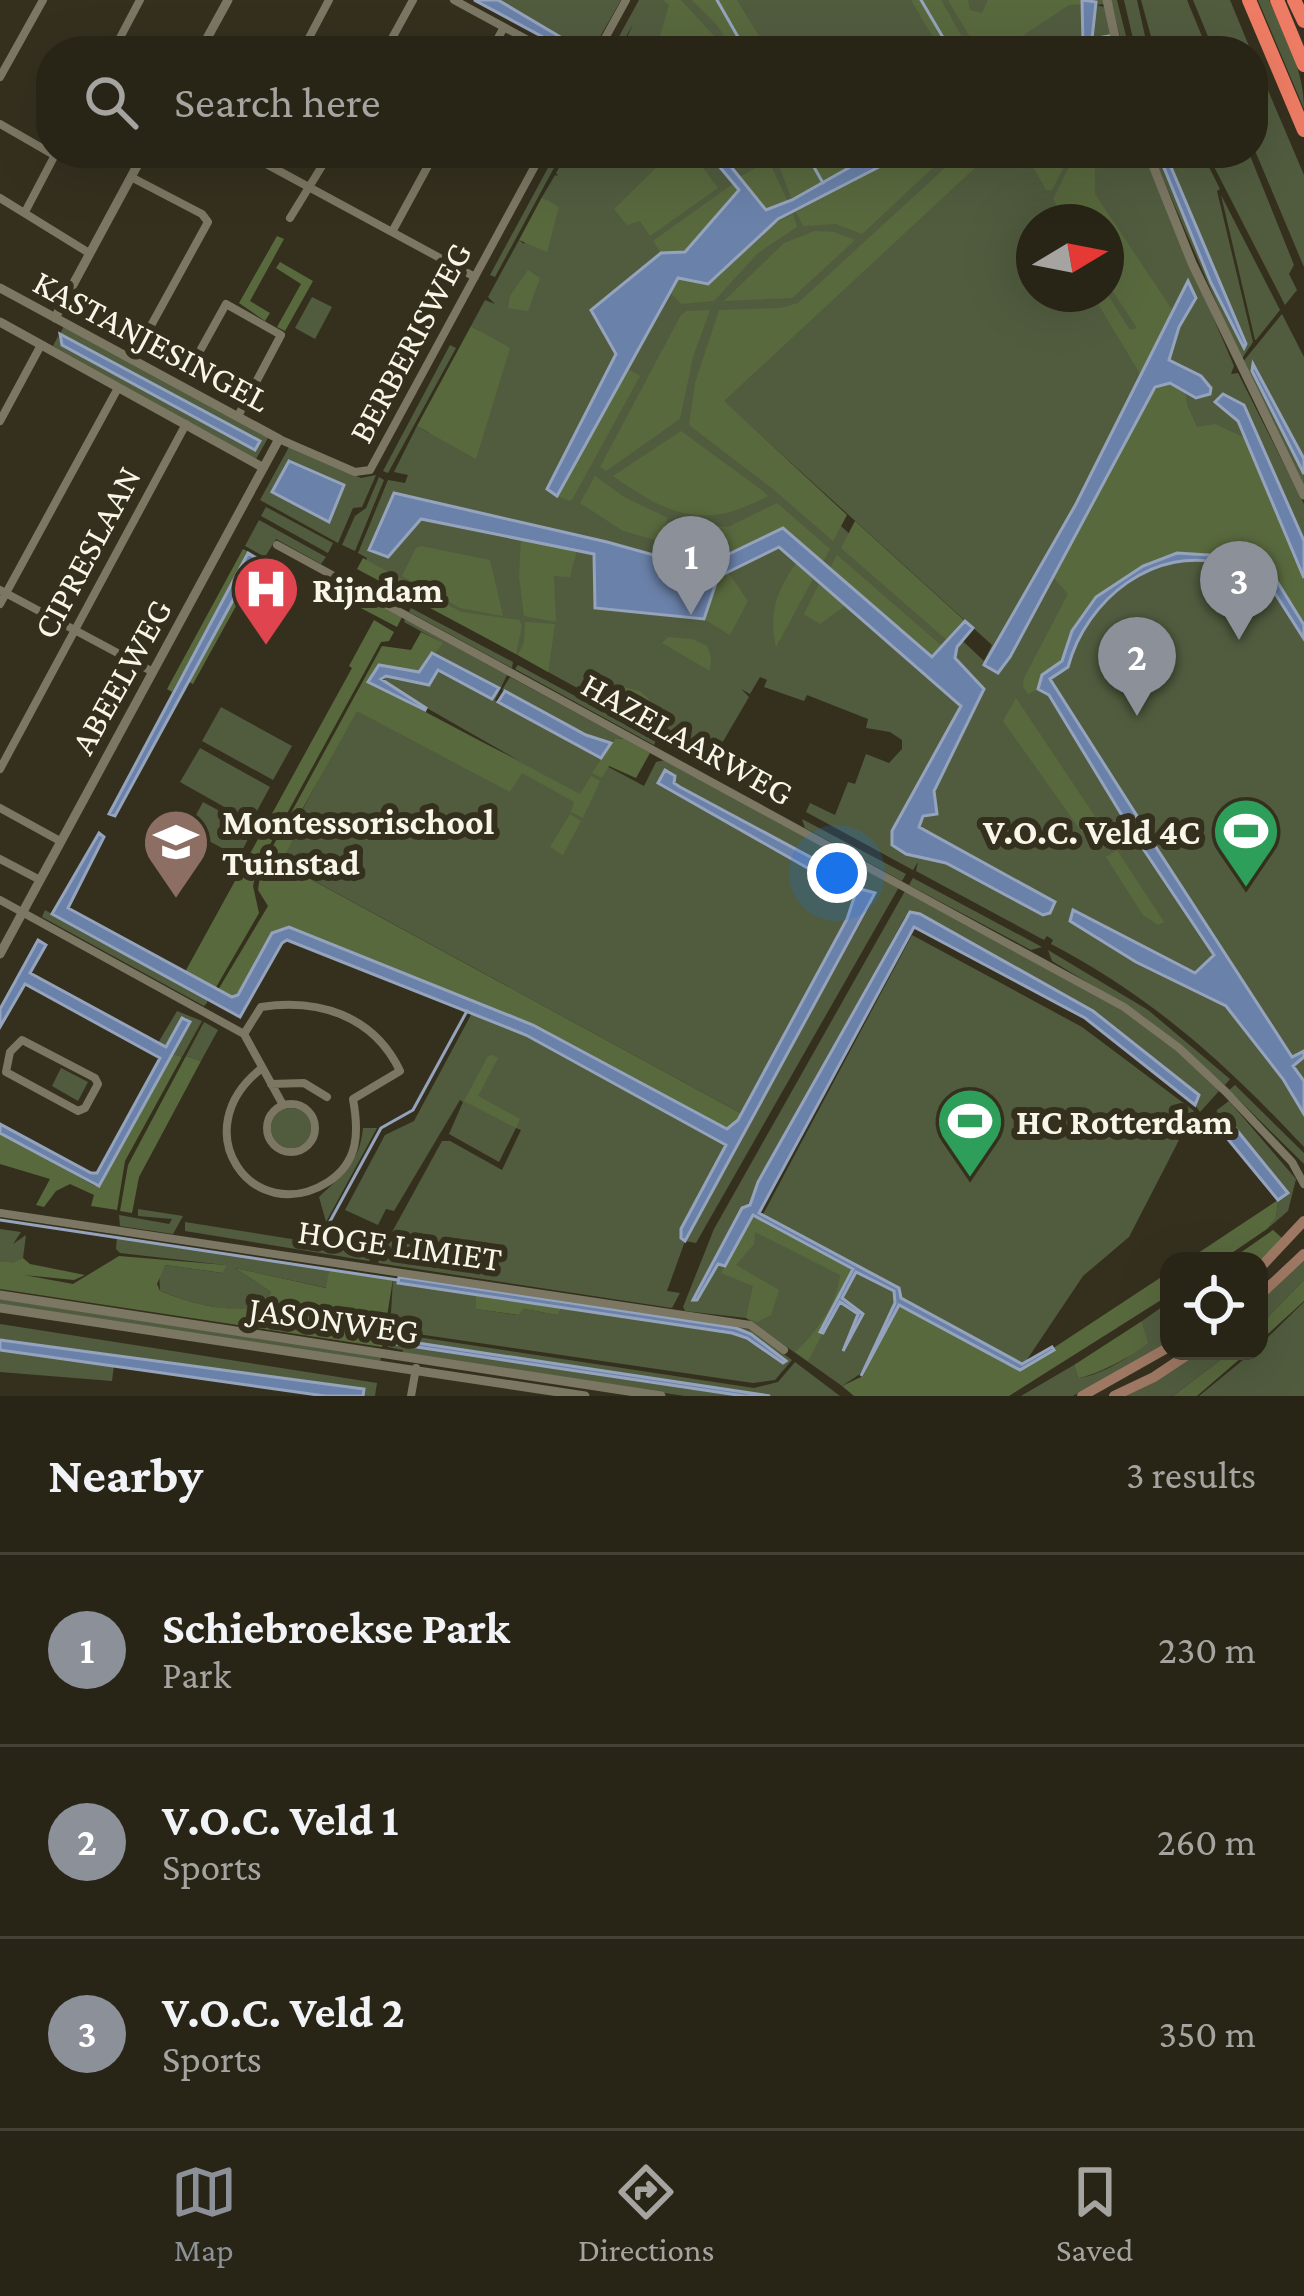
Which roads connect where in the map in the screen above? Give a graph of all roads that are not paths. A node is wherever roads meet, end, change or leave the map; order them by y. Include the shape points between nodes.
1 (44, 0) edge
2 (140, 0) edge
3 (228, 0) edge
4 (329, 0) edge
5 (413, 0) edge
6 (454, 0) edge
7 (626, 0) edge
8 (1107, 0) edge
9 (1249, 0) edge
10 (1276, 0) edge
11 (1294, 0) edge
12 (1304, 21) edge
13 (504, 27) junction
14 (120, 36) edge
15 (208, 36) edge
16 (310, 36) edge
17 (393, 36) edge
18 (499, 36) edge
19 (520, 36) edge
20 (606, 36) edge
21 (1115, 36) edge
22 (1264, 36) edge
23 (1268, 45) edge
24 (19, 46) junction
25 (0, 59) edge
26 (1304, 65) edge
27 (0, 77) edge
28 (0, 124) edge
29 (1304, 130) edge
30 (36, 144) edge
31 (48, 168) edge
32 (135, 168) edge
33 (273, 168) edge
34 (321, 168) edge
35 (427, 168) edge
36 (534, 168) edge
37 (1154, 168) edge
38 (130, 177) junction
39 (308, 188) junction
40 (0, 198) edge
41 (25, 212) junction
42 (290, 218) dead end
43 (392, 232) junction
44 (89, 253) junction
45 (475, 277) junction
46 (0, 288) edge
47 (55, 318) junction
48 (0, 322) edge
49 (41, 345) junction
50 (201, 349) dead end
51 (133, 360) junction
52 (118, 388) junction
53 (238, 416) junction
54 (0, 421) edge
55 (186, 424) junction
56 (279, 439) junction
57 (262, 467) junction
58 (1304, 495) edge
59 (278, 545) dead end
60 (3, 591) edge
61 (0, 604) edge
62 (75, 631) junction
63 (153, 672) junction
64 (0, 769) edge
65 (0, 808) edge
66 (60, 842) junction
67 (0, 859) edge
68 (40, 880) junction
69 (0, 900) edge
70 (22, 911) junction
71 (4, 936) edge
72 (0, 955) edge
73 (244, 1034) junction
74 (0, 1046) edge
75 (10, 1052) junction
76 (262, 1068) junction
77 (271, 1084) junction
78 (327, 1097) dead end
79 (283, 1105) junction
80 (1292, 1162) junction
81 (1304, 1168) edge
82 (1304, 1184) edge
83 (0, 1213) edge
84 (1304, 1221) edge
85 (1304, 1231) edge
86 (1290, 1239) junction
87 (1304, 1255) edge
88 (1268, 1260) edge
89 (1268, 1288) edge
90 (0, 1295) edge
91 (0, 1308) edge
92 (784, 1350) dead end
93 (1160, 1354) edge
94 (1180, 1360) edge
95 (416, 1364) junction
96 (615, 1393) edge
97 (411, 1396) edge
98 (585, 1396) edge
99 (661, 1396) edge
100 (1082, 1396) edge
101 (1114, 1396) edge

1 - 24 street
2 - 14 street
3 - 15 street
4 - 16 street
5 - 17 street
6 - 13 street
7 - 20 street
8 - 21 street
9 - 22 highway
10 - 26 highway
11 - 12 highway
13 - 18 street
13 - 19 street
23 - 29 highway
24 - 25 street
24 - 27 street
28 - 30 street
31 - 41 street
32 - 38 street
33 - 39 street
34 - 39 street
35 - 43 street
36 - 45 street, BERBERISWEG
37 - 58 street
38 - 44 street
38 - 51 street via 208,221
39 - 42 street
39 - 43 street
40 - 41 street
41 - 44 street
43 - 45 street
44 - 47 street
45 - 56 street, BERBERISWEG via 366,474
46 - 47 street, KASTANJESINGEL
47 - 51 street, KASTANJESINGEL
48 - 49 street, KASTANJESINGEL
49 - 52 street, KASTANJESINGEL
49 - 54 street
50 - 53 street via 226,304 281,335
51 - 53 street, KASTANJESINGEL
52 - 55 street, KASTANJESINGEL
52 - 60 street
53 - 56 street, KASTANJESINGEL
55 - 57 street, KASTANJESINGEL
55 - 62 street, CIPRESLAAN
56 - 57 street, ABEELWEG
57 - 63 street, ABEELWEG
59 - 80 street, HAZELAARWEG via 1124,1007 1179,1048
60 - 61 street
60 - 62 street
62 - 63 street
62 - 64 street, CIPRESLAAN
63 - 66 street, ABEELWEG
65 - 66 street
66 - 68 street, ABEELWEG
67 - 68 street
68 - 70 street, ABEELWEG
69 - 70 street
70 - 71 street, ABEELWEG
70 - 73 street
71 - 72 street, ABEELWEG
73 - 76 street
73 - 76 street via 261,1007 327,1008 392,1053 400,1071 352,1099 358,1125 350,1161 337,1176 287,1195 257,1186 224,1133 244,1081
74 - 75 street
75 - 75 street via 6,1072 78,1111 98,1084 22,1040
76 - 77 street
77 - 78 street via 304,1083
77 - 79 street
79 - 79 street via 268,1133 282,1150 301,1149 314,1132 312,1117
80 - 81 street, HAZELAARWEG
80 - 82 street, HAZELAARWEG
83 - 92 street, HOGE LIMIET via 750,1325
84 - 86 main road
85 - 86 main road
86 - 88 main road
87 - 89 main road
90 - 95 street, JASONWEG
91 - 95 street, JASONWEG
93 - 100 main road
94 - 101 main road
95 - 96 street, JASONWEG
95 - 97 street
95 - 98 street, JASONWEG
96 - 99 street, JASONWEG

